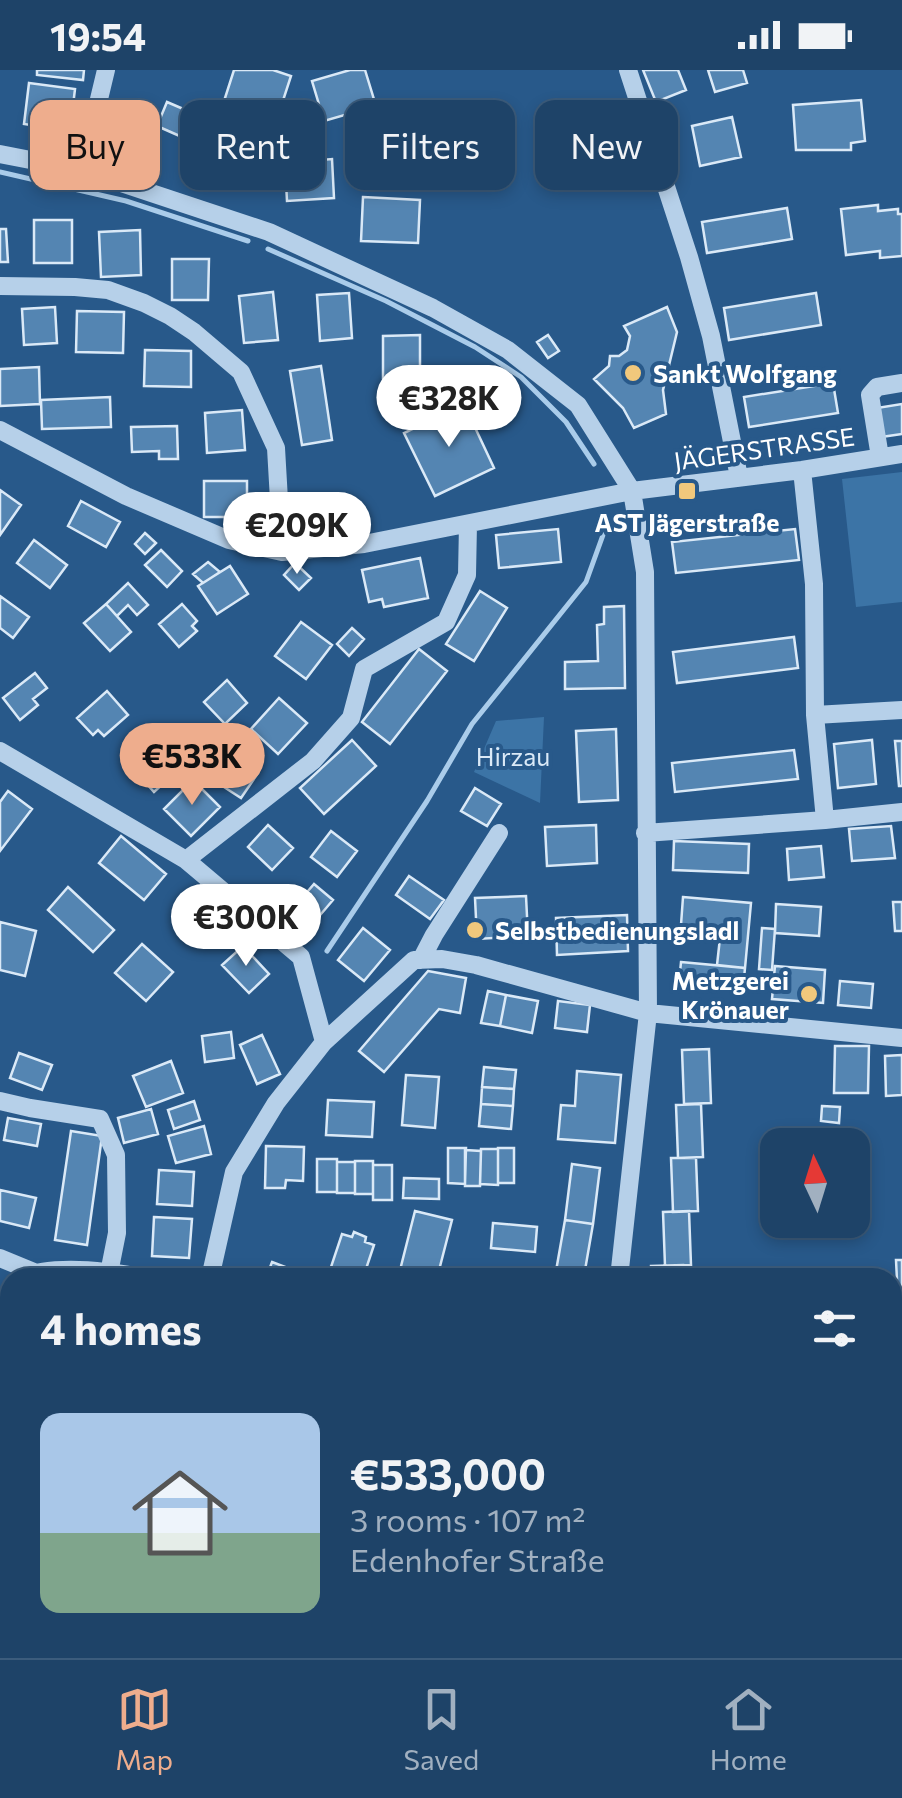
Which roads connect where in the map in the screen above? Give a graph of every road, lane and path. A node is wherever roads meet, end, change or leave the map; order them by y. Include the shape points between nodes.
1 (106, 70) edge
2 (628, 70) edge
3 (99, 100) edge
4 (0, 154) edge
5 (30, 160) edge
6 (142, 190) edge
7 (0, 286) edge
8 (902, 383) edge
9 (0, 430) edge
10 (902, 454) edge
11 (880, 457) junction
12 (802, 470) junction
13 (738, 477) junction
14 (632, 491) junction
15 (468, 524) junction
16 (282, 552) junction
17 (902, 710) edge
18 (815, 715) junction
19 (0, 751) edge
20 (902, 812) edge
21 (824, 820) junction
22 (500, 832) dead end
23 (645, 833) junction
24 (186, 860) junction
25 (421, 960) junction
26 (648, 1013) junction
27 (902, 1038) edge
28 (324, 1042) junction
29 (0, 1100) edge
30 (110, 1268) edge
31 (212, 1268) edge
32 (620, 1268) edge

1 - 3 street
2 - 13 street via 690,257
4 - 5 street
6 - 14 street via 269,232 508,350 578,405
7 - 16 street via 108,290 144,302 241,372 276,448
8 - 11 street via 877,387 870,395
9 - 16 street, JÄGERSTRASSE via 126,496 229,540
10 - 11 street, JÄGERSTRASSE
11 - 12 street, JÄGERSTRASSE
12 - 13 street, JÄGERSTRASSE
12 - 18 street via 814,584
13 - 14 street, JÄGERSTRASSE
14 - 15 street, JÄGERSTRASSE
14 - 23 street via 644,572
15 - 16 street, JÄGERSTRASSE
15 - 24 street via 467,574 446,622 364,669 350,718 314,762
17 - 18 street
18 - 21 street
19 - 24 street
20 - 21 street
21 - 23 street
22 - 25 street
23 - 26 street
24 - 28 street via 301,957
25 - 26 street via 476,965
25 - 28 street
26 - 27 street
26 - 32 street
28 - 31 street via 234,1172
29 - 30 street via 100,1119 116,1155 117,1233

